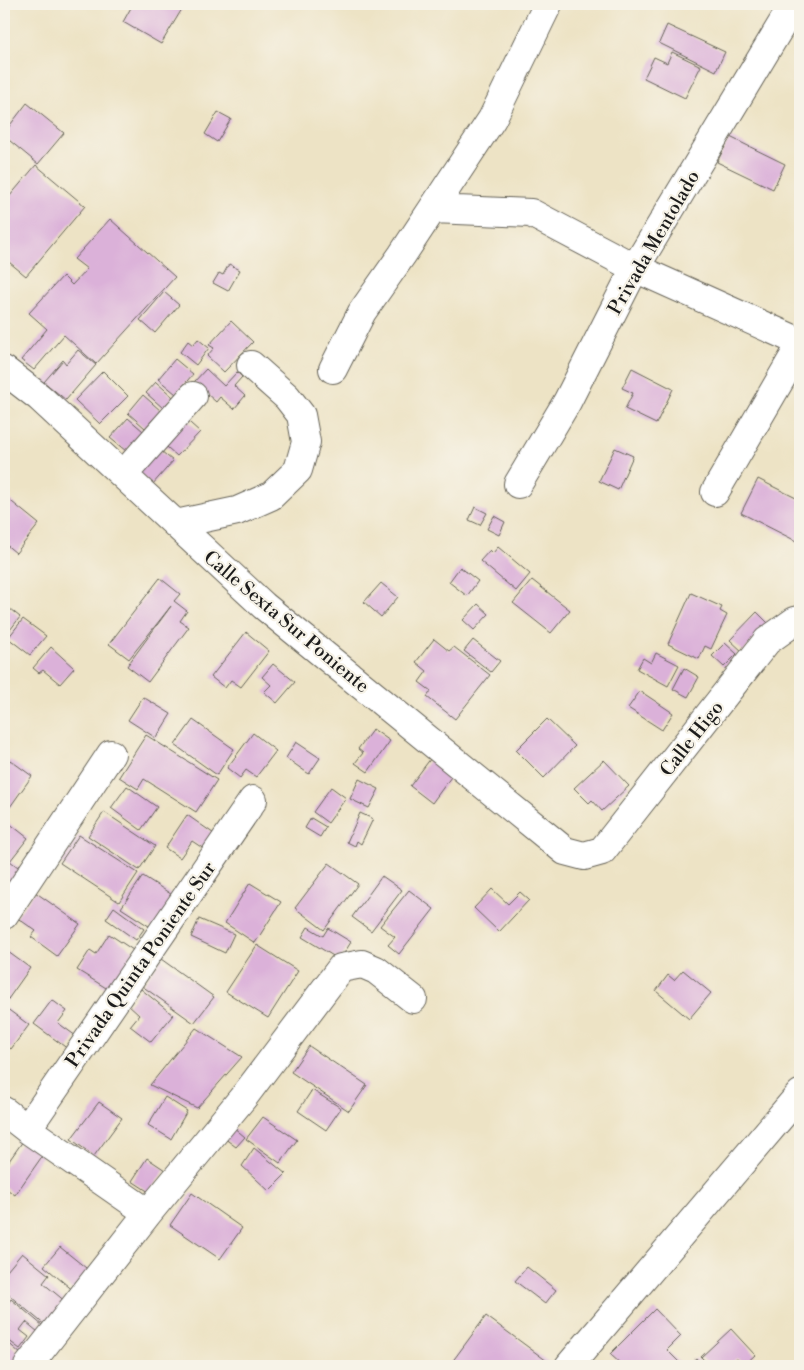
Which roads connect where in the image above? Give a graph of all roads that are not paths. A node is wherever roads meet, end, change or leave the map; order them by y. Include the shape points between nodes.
1 (548, 4) edge
2 (794, 4) edge
3 (433, 209) junction
4 (635, 268) junction
5 (800, 342) edge
6 (800, 346) edge
7 (251, 365) dead end
8 (333, 369) dead end
9 (4, 370) edge
10 (193, 396) dead end
11 (123, 475) junction
12 (518, 484) dead end
13 (715, 492) dead end
14 (176, 524) junction
15 (800, 620) edge
16 (111, 754) dead end
17 (252, 800) dead end
18 (584, 856) joint
19 (4, 915) edge
20 (413, 998) dead end
21 (800, 1094) edge
22 (11, 1119) edge
23 (148, 1213) junction
24 (28, 1366) edge
25 (569, 1366) edge

1 - 3 street via 492,119
2 - 4 street, Privada Mentolado
3 - 4 street via 532,213
3 - 8 street via 362,312
4 - 5 street
4 - 12 street, Privada Mentolado via 567,402
6 - 13 street
7 - 14 street via 287,397 301,415 306,442 298,470 271,496 237,511
9 - 11 street, Calle Sexta Sur Poniente via 39,397
10 - 11 street
11 - 14 street, Calle Sexta Sur Poniente
14 - 18 street, Calle Sexta Sur Poniente via 303,638 565,850
15 - 18 street, Calle Higo via 767,641 602,851
16 - 19 street
17 - 22 street, Privada Quinta Poniente Sur
20 - 23 street via 376,970 362,964 341,968 246,1094
21 - 25 street
22 - 23 street
23 - 24 street

